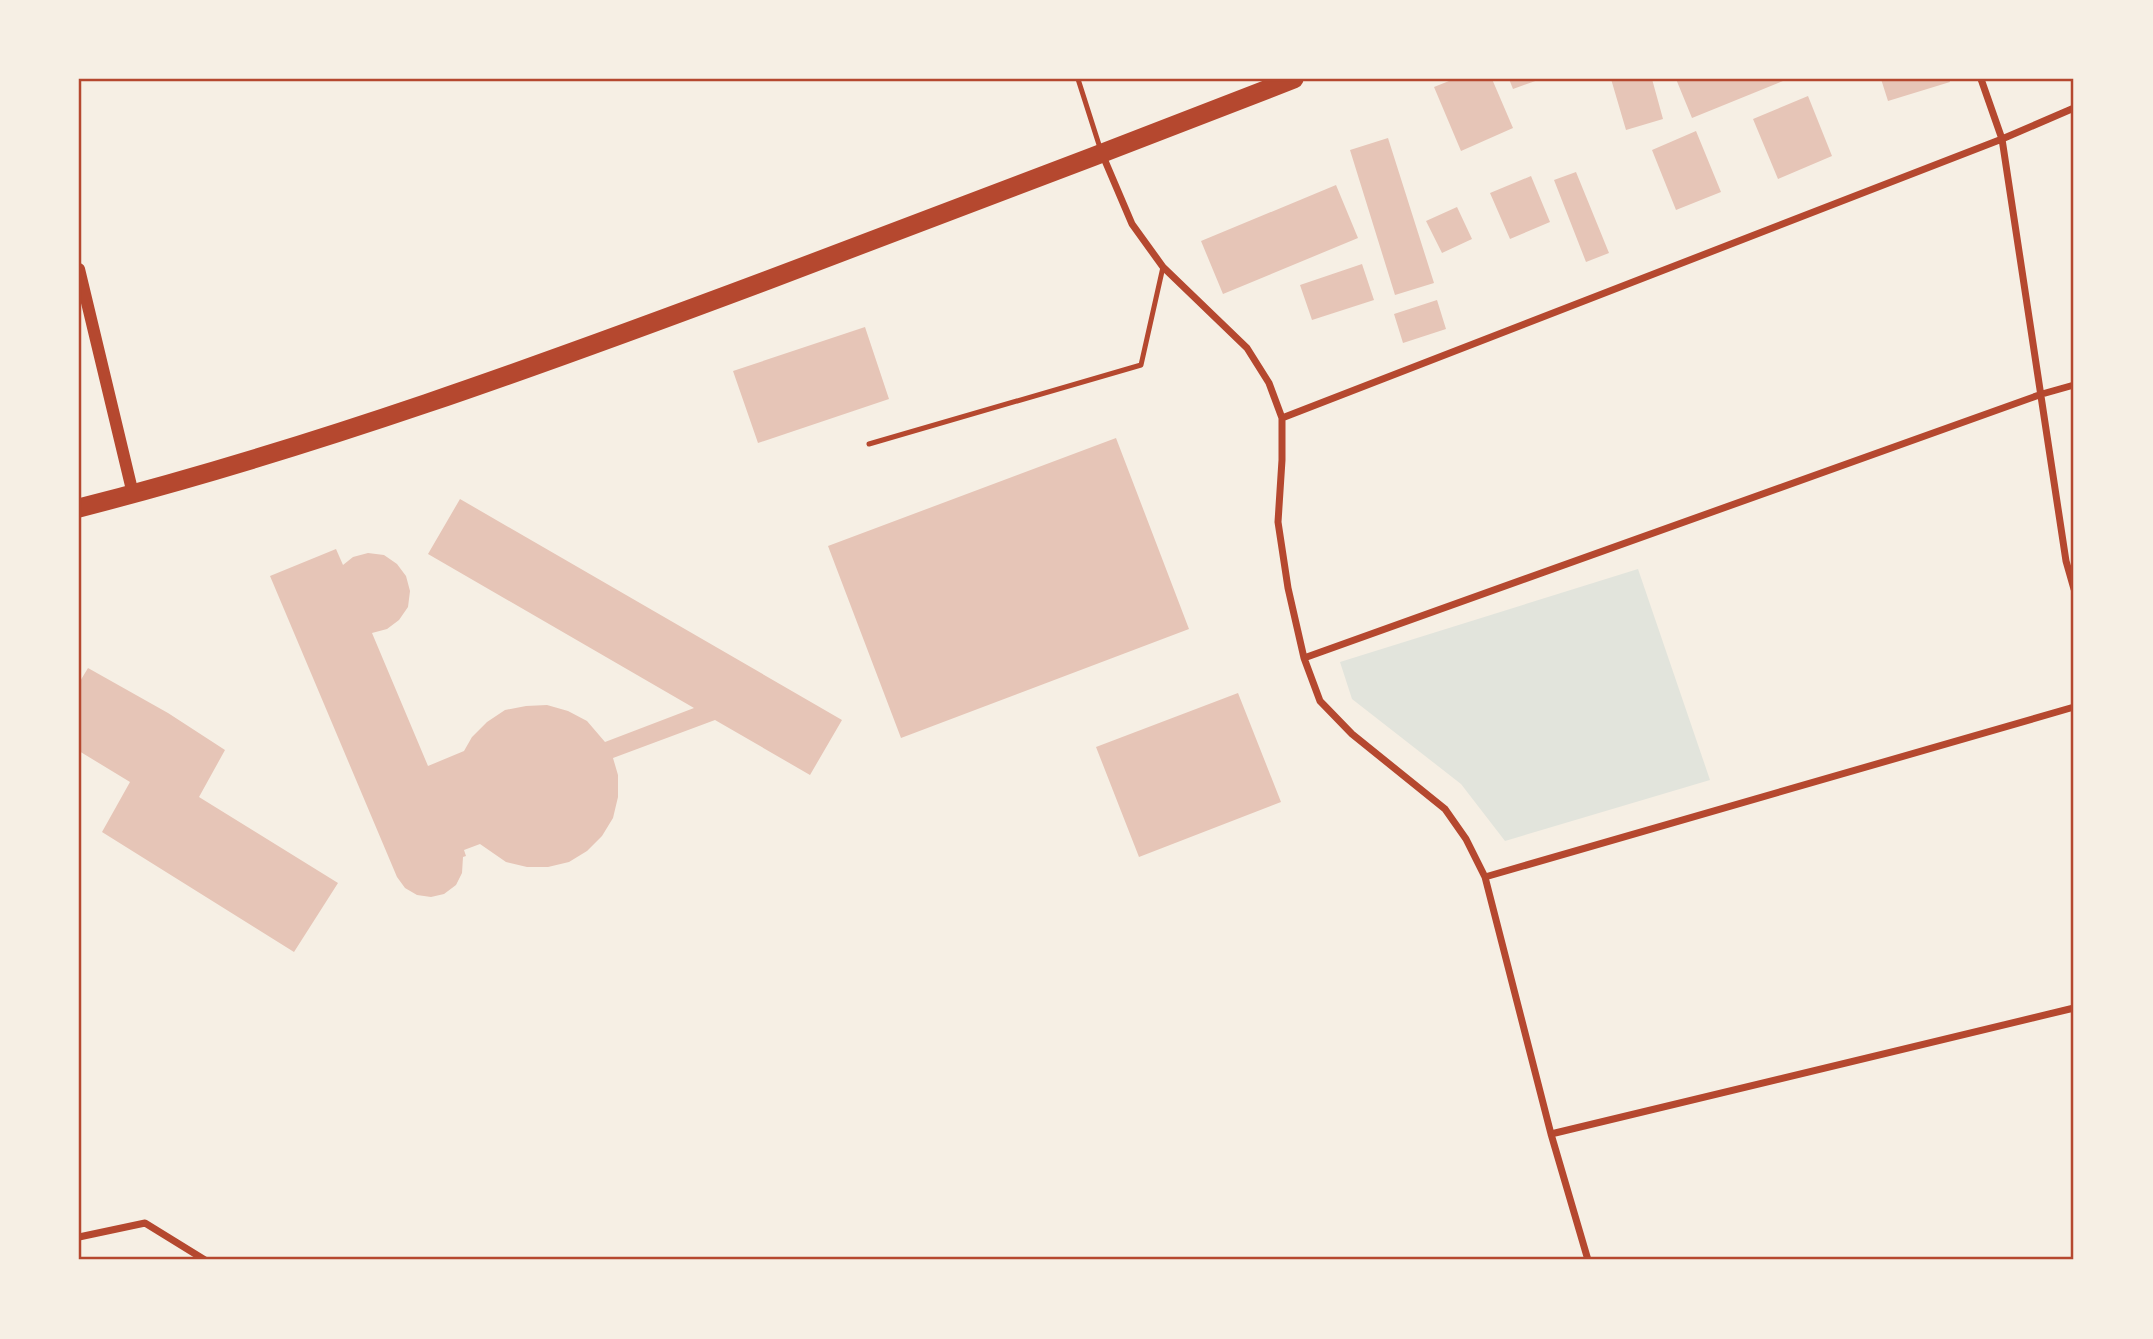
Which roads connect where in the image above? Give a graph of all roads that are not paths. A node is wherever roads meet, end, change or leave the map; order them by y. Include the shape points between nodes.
1 (1079, 79) edge
2 (1294, 79) edge
3 (1981, 79) edge
4 (2074, 108) edge
5 (2002, 139) junction
6 (1102, 154) junction
7 (1163, 267) junction
8 (79, 269) edge
9 (2074, 385) edge
10 (2042, 394) junction
11 (1282, 418) junction
12 (869, 444) dead end
13 (134, 494) junction
14 (79, 508) edge
15 (2074, 589) edge
16 (1304, 658) junction
17 (2074, 707) edge
18 (1485, 877) junction
19 (2074, 1008) edge
20 (1551, 1134) junction
21 (79, 1237) edge
22 (205, 1260) edge
23 (1588, 1260) edge

1 - 6 lane
2 - 6 highway
3 - 5 street
4 - 5 street
5 - 10 street
5 - 11 street
6 - 7 street via 1132,224
6 - 13 highway via 446,398
7 - 11 street via 1247,348 1269,383
7 - 12 lane via 1141,365
8 - 13 street
9 - 10 street
10 - 15 street
10 - 16 street
11 - 16 street via 1278,522
13 - 14 highway
16 - 18 street via 1320,701 1352,734 1445,809
17 - 18 street
18 - 20 street
19 - 20 street
20 - 23 street
21 - 22 street via 145,1223

